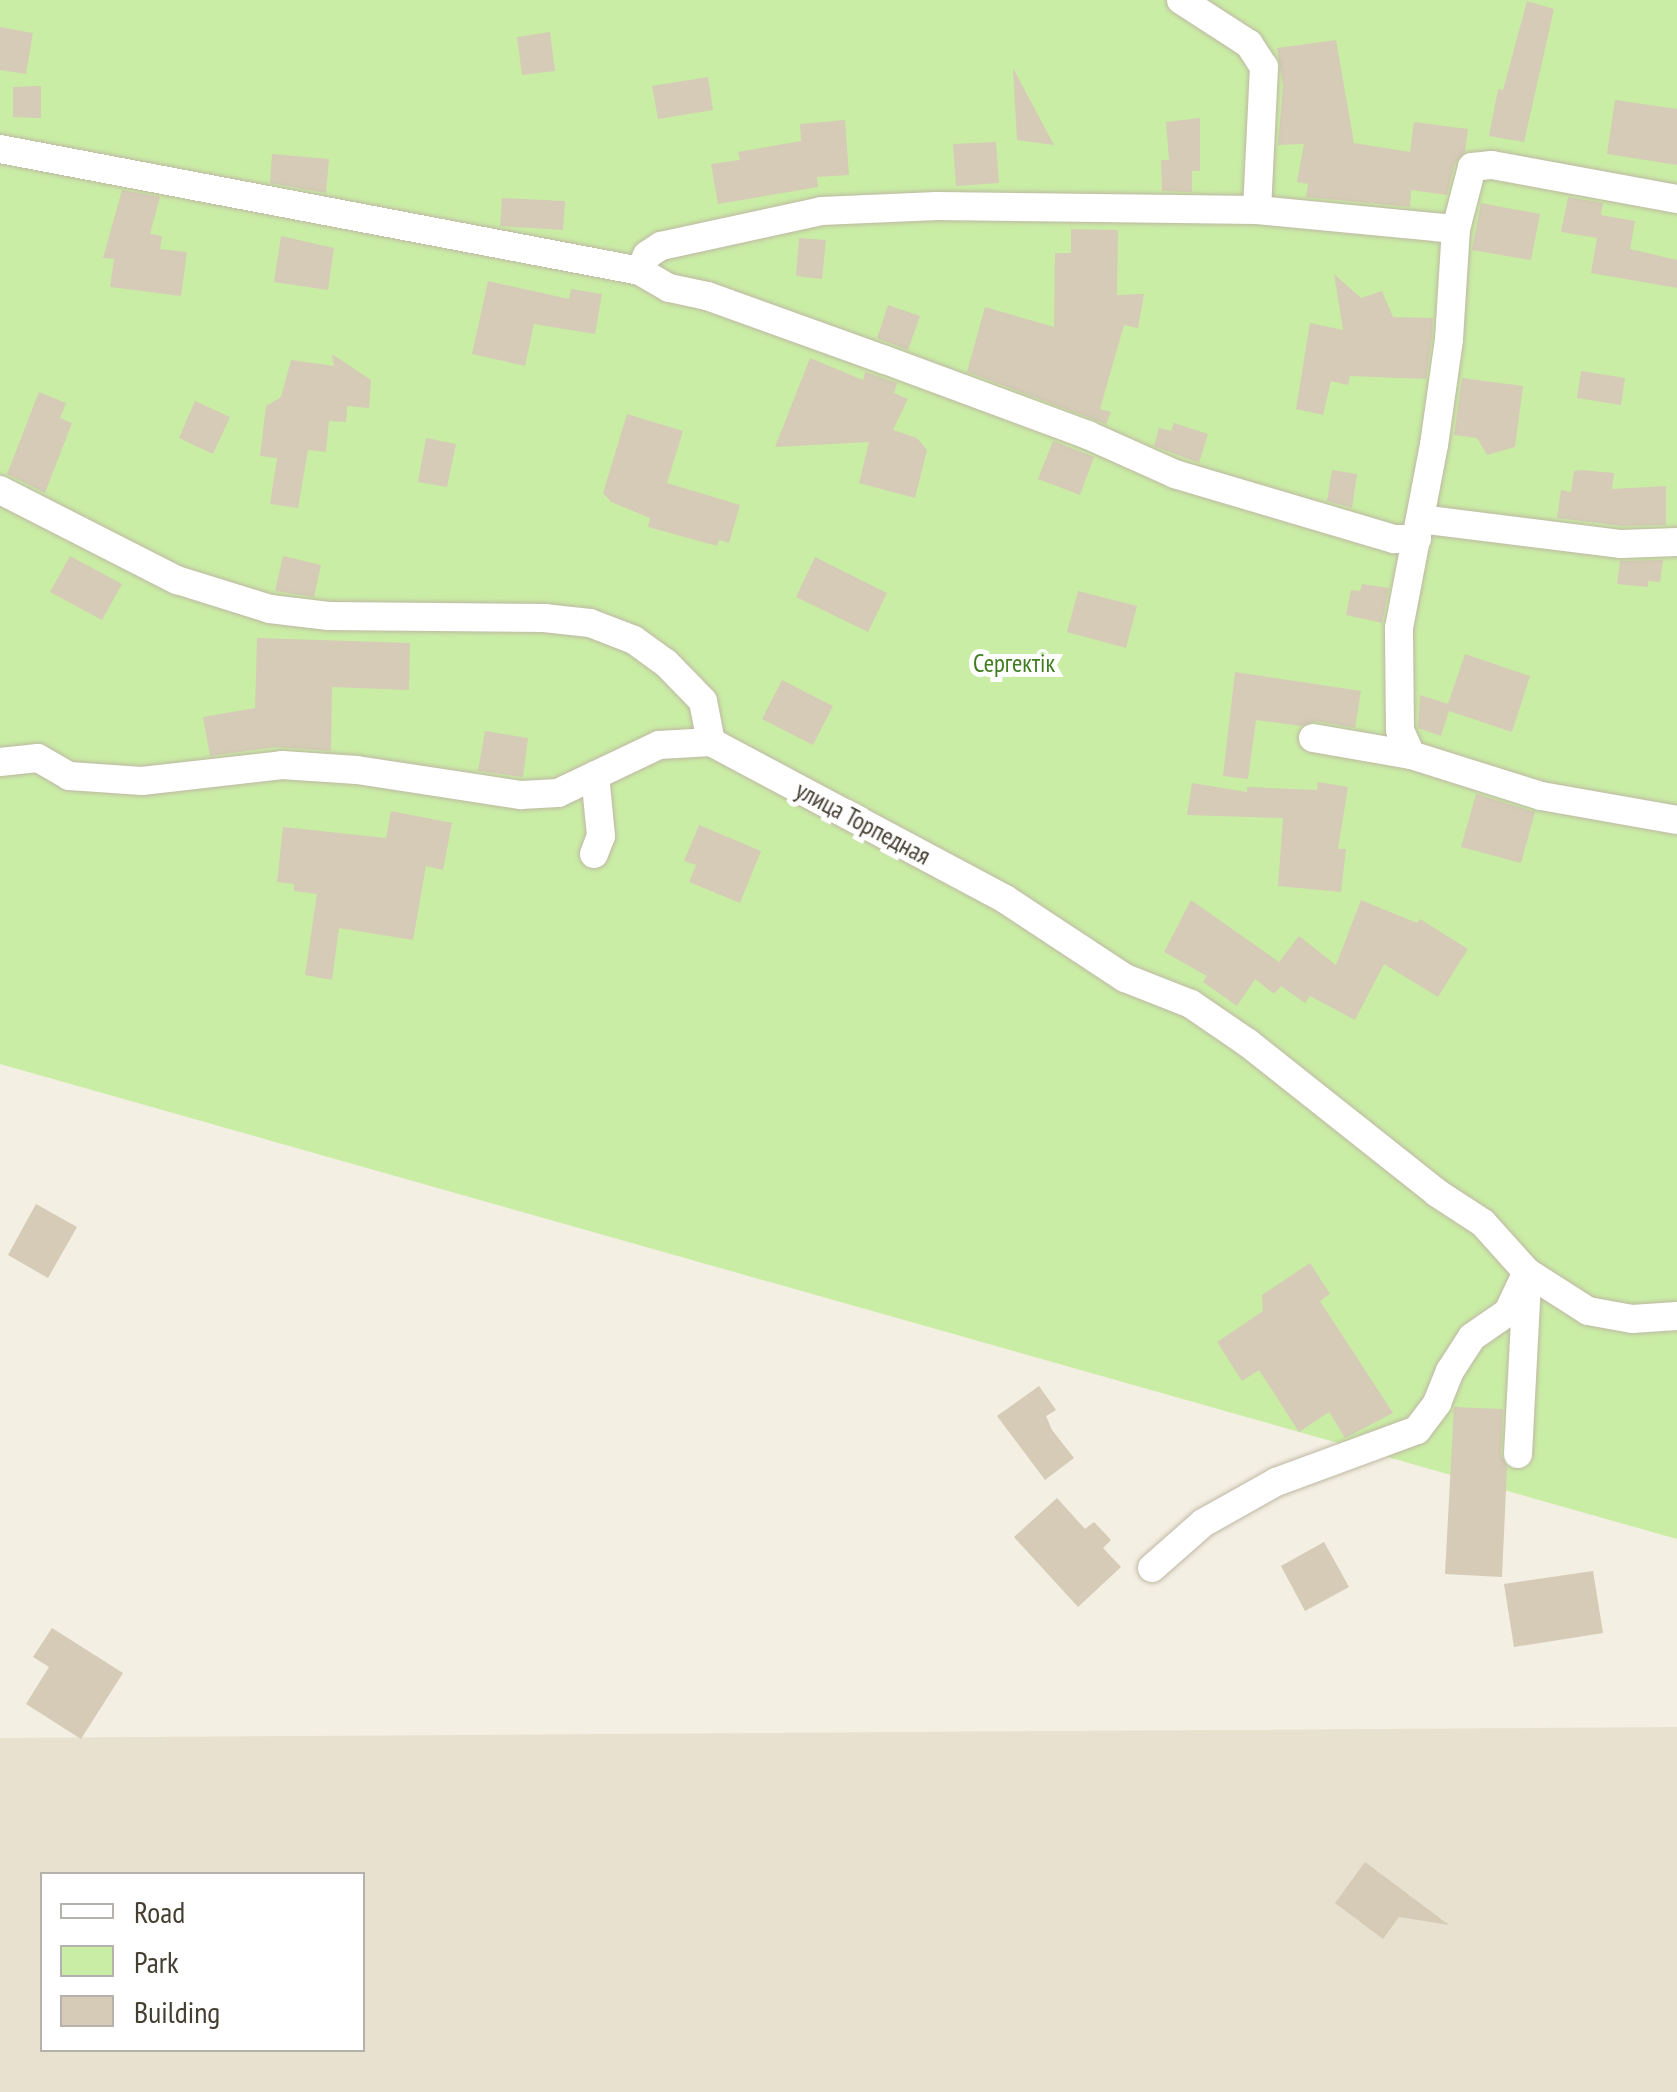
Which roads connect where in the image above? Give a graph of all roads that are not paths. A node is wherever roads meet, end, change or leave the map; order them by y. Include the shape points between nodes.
1 (1180, 0) edge
2 (0, 149) edge
3 (1677, 198) edge
4 (1257, 210) junction
5 (1456, 230) junction
6 (640, 271) junction
7 (0, 490) edge
8 (1418, 529) junction
9 (1677, 542) edge
10 (1313, 738) dead end
11 (712, 742) junction
12 (1411, 755) junction
13 (0, 762) edge
14 (595, 775) junction
15 (1677, 820) edge
16 (602, 846) dead end
17 (1528, 1272) junction
18 (1677, 1316) edge
19 (1518, 1454) dead end
20 (1152, 1568) dead end

1 - 4 street via 1249,44 1264,67
2 - 6 street
3 - 5 street via 1492,165 1472,168
4 - 5 street
4 - 6 street via 822,211 660,246
5 - 8 street via 1449,339
6 - 8 street via 669,288 885,360 1175,474 1394,540
7 - 11 street via 177,580 270,608 328,616 590,623 634,640 666,663 703,701
8 - 9 street
8 - 12 street via 1400,628 1400,730
10 - 12 street
11 - 14 street via 659,745
11 - 17 street, улица Торпедная via 1005,900 1125,978 1191,1004 1484,1223
12 - 15 street via 1541,796
13 - 14 street via 38,758 69,776 142,781 282,765 521,795 558,793
14 - 16 street
17 - 18 street, улица Торпедная via 1588,1311 1632,1319
17 - 19 street
17 - 20 street via 1508,1312 1472,1336 1417,1430 1276,1482 1203,1523

